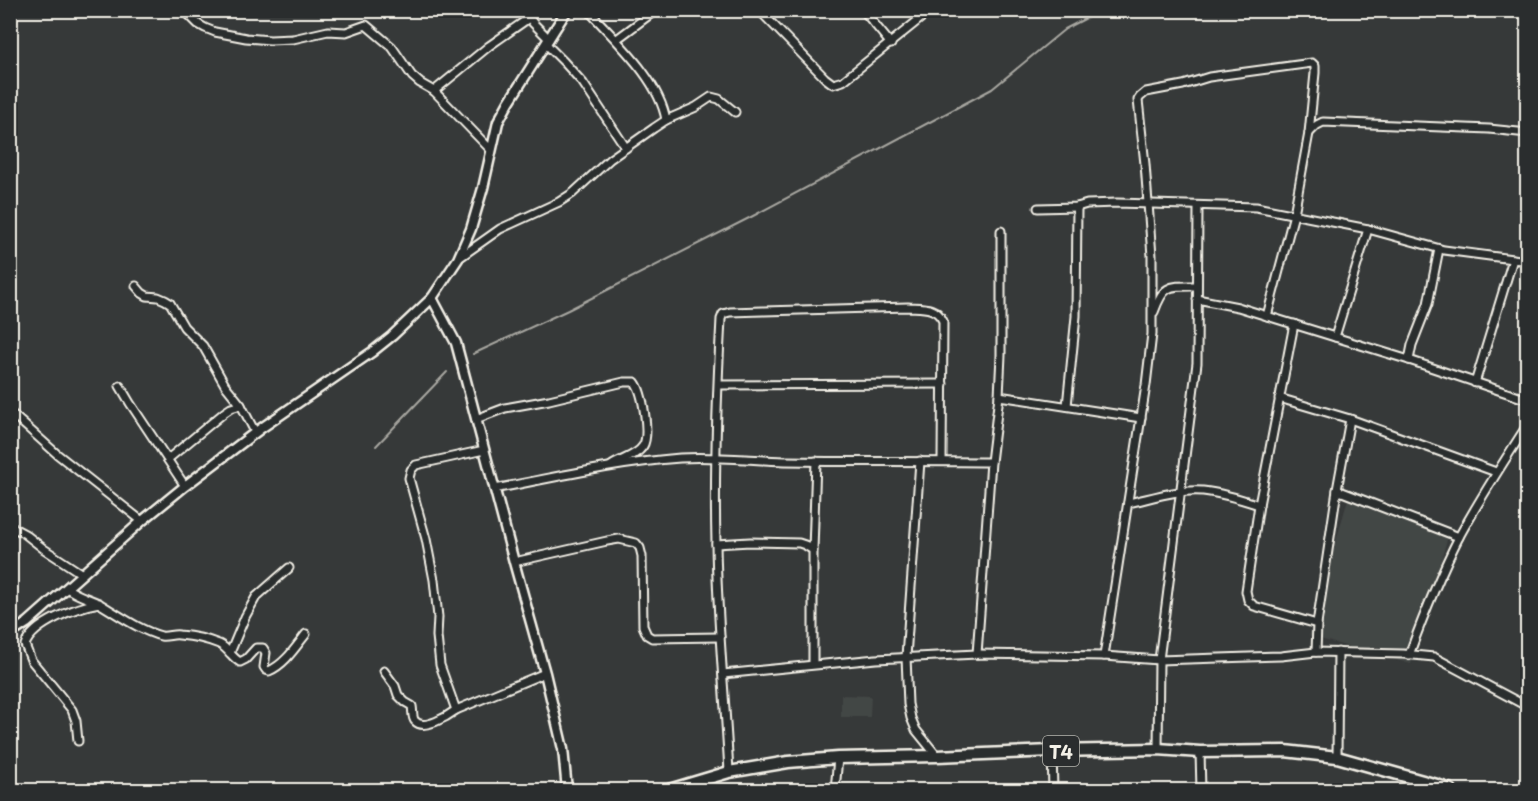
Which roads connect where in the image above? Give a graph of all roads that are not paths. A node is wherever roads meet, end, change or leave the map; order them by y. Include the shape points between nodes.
1 (184, 10) edge
2 (524, 10) edge
3 (567, 10) edge
4 (588, 10) edge
5 (656, 10) edge
6 (759, 10) edge
7 (863, 10) edge
8 (932, 10) edge
9 (529, 18) junction
10 (617, 39) junction
11 (547, 42) junction
12 (891, 44) junction
13 (434, 91) junction
14 (735, 112) dead end
15 (666, 120) junction
16 (1309, 133) junction
17 (1527, 133) edge
18 (626, 148) junction
19 (490, 149) junction
20 (1148, 204) junction
21 (1198, 206) junction
22 (1077, 207) junction
23 (1038, 208) dead end
24 (1294, 214) junction
25 (1368, 229) junction
26 (1001, 231) dead end
27 (1438, 249) junction
28 (458, 259) junction
29 (1513, 259) junction
30 (1527, 261) edge
31 (136, 286) dead end
32 (1197, 286) junction
33 (432, 298) junction
34 (1197, 299) junction
35 (1153, 316) junction
36 (1267, 316) junction
37 (1294, 324) junction
38 (1335, 338) junction
39 (1409, 360) junction
40 (1474, 383) junction
41 (943, 384) junction
42 (719, 385) junction
43 (120, 386) dead end
44 (999, 396) junction
45 (1279, 398) junction
46 (1527, 400) edge
47 (241, 405) junction
48 (1067, 406) junction
49 (10, 412) edge
50 (1141, 418) junction
51 (476, 419) junction
52 (1350, 419) junction
53 (1527, 424) edge
54 (255, 432) junction
55 (484, 450) junction
56 (716, 458) junction
57 (168, 459) junction
58 (816, 461) junction
59 (920, 461) junction
60 (942, 462) junction
61 (991, 462) junction
62 (609, 468) junction
63 (1497, 472) junction
64 (185, 486) junction
65 (494, 489) junction
66 (1337, 490) junction
67 (1182, 492) junction
68 (1128, 503) junction
69 (1259, 505) junction
70 (141, 521) junction
71 (10, 526) edge
72 (1459, 537) junction
73 (716, 544) junction
74 (813, 550) junction
75 (514, 561) junction
76 (290, 568) dead end
77 (82, 574) junction
78 (67, 588) junction
79 (99, 603) junction
80 (1317, 624) junction
81 (10, 634) edge
82 (306, 634) dead end
83 (720, 637) junction
84 (1316, 652) junction
85 (1338, 652) junction
86 (230, 653) junction
87 (977, 654) junction
88 (1409, 655) junction
89 (1104, 656) junction
90 (906, 657) junction
91 (1159, 660) junction
92 (813, 664) junction
93 (384, 670) dead end
94 (545, 674) junction
95 (723, 674) junction
96 (1527, 707) edge
97 (456, 710) junction
98 (78, 741) dead end
99 (1158, 749) junction
100 (1052, 751) junction
101 (1200, 752) junction
102 (937, 756) junction
103 (1337, 757) junction
104 (838, 758) junction
105 (729, 772) junction
106 (567, 790) edge
107 (669, 790) edge
108 (835, 790) edge
109 (1053, 790) edge
110 (1202, 790) edge
111 (1451, 790) edge

1 - 13 street via 198,24 215,32 270,40 346,32 366,25 392,47 412,76
2 - 9 street
3 - 11 street
4 - 10 street
5 - 10 street
6 - 12 street via 833,84 843,81
7 - 12 street
8 - 12 street
9 - 11 street
9 - 13 street
10 - 15 street via 660,98
11 - 18 street via 583,83
11 - 19 street via 498,122
13 - 19 street
14 - 15 street via 711,97
15 - 18 street
16 - 17 street via 1323,122
16 - 20 street via 1315,73 1312,63 1223,75 1146,92 1138,100
16 - 24 street
18 - 28 street via 566,198 500,229
19 - 28 street via 483,189
20 - 21 street
20 - 22 street via 1099,203
20 - 35 street
21 - 24 street via 1256,207
21 - 32 street
22 - 23 street
22 - 48 street via 1076,316
24 - 25 street
24 - 36 street
25 - 27 street
25 - 38 street
26 - 44 street
27 - 29 street
27 - 39 street via 1428,304
28 - 33 street
29 - 30 street
29 - 40 street
31 - 47 street via 147,296 170,303
32 - 34 street
32 - 35 street via 1167,288
33 - 51 street via 456,344
33 - 54 street via 372,352
34 - 36 street
34 - 67 street via 1197,363
35 - 50 street
36 - 37 street
37 - 38 street
37 - 45 street
38 - 39 street
39 - 40 street
40 - 46 street
41 - 42 street
41 - 42 street via 943,321 931,309 908,307 726,312 721,319
41 - 60 street
42 - 56 street
43 - 57 street
44 - 48 street
44 - 61 street
45 - 52 street
45 - 69 street
47 - 54 street
47 - 57 street via 225,412
48 - 50 street
49 - 70 street
50 - 68 street
51 - 55 street
51 - 62 street via 504,408 635,382 647,433 637,453
52 - 63 street
52 - 66 street
53 - 63 street
54 - 64 street
55 - 65 street
55 - 97 street via 416,465 409,478 434,580 440,665
56 - 58 street
56 - 62 street via 681,458
56 - 73 street
57 - 64 street
58 - 59 street
58 - 74 street
59 - 60 street
59 - 90 street
60 - 61 street
61 - 87 street
62 - 65 street
63 - 72 street
64 - 70 street
65 - 75 street
66 - 72 street
66 - 80 street
67 - 68 street
67 - 69 street via 1202,491
67 - 91 street
68 - 89 street
69 - 80 street via 1246,591 1248,600 1254,606
70 - 77 street
71 - 77 street
72 - 88 street
73 - 74 street via 799,543
73 - 83 street
74 - 92 street
75 - 83 street via 619,539 636,543 642,556 643,626 647,635
75 - 94 street
76 - 86 street via 256,597
77 - 78 street
78 - 79 street
78 - 81 street
79 - 86 street via 163,637 178,635 207,640 224,646
79 - 98 street via 39,628 25,645 31,660 72,710
80 - 84 street
82 - 86 street via 271,671 264,667 263,648 256,648 240,662
83 - 95 street
84 - 85 street
84 - 91 street
85 - 88 street
85 - 103 street
87 - 89 street
87 - 90 street
88 - 96 street via 1434,657
89 - 91 street
90 - 92 street
90 - 102 street via 911,718
91 - 99 street
92 - 95 street
93 - 97 street via 398,695 412,706 417,722 423,725
94 - 97 street
94 - 106 street via 563,749
95 - 105 street
99 - 100 highway, T4
99 - 101 highway, T4
100 - 102 highway, T4
100 - 109 street
101 - 103 highway, T4 via 1285,751
101 - 110 street
102 - 104 highway, T4
103 - 111 highway, T4
104 - 105 highway, T4
104 - 108 street
105 - 107 highway, T4

